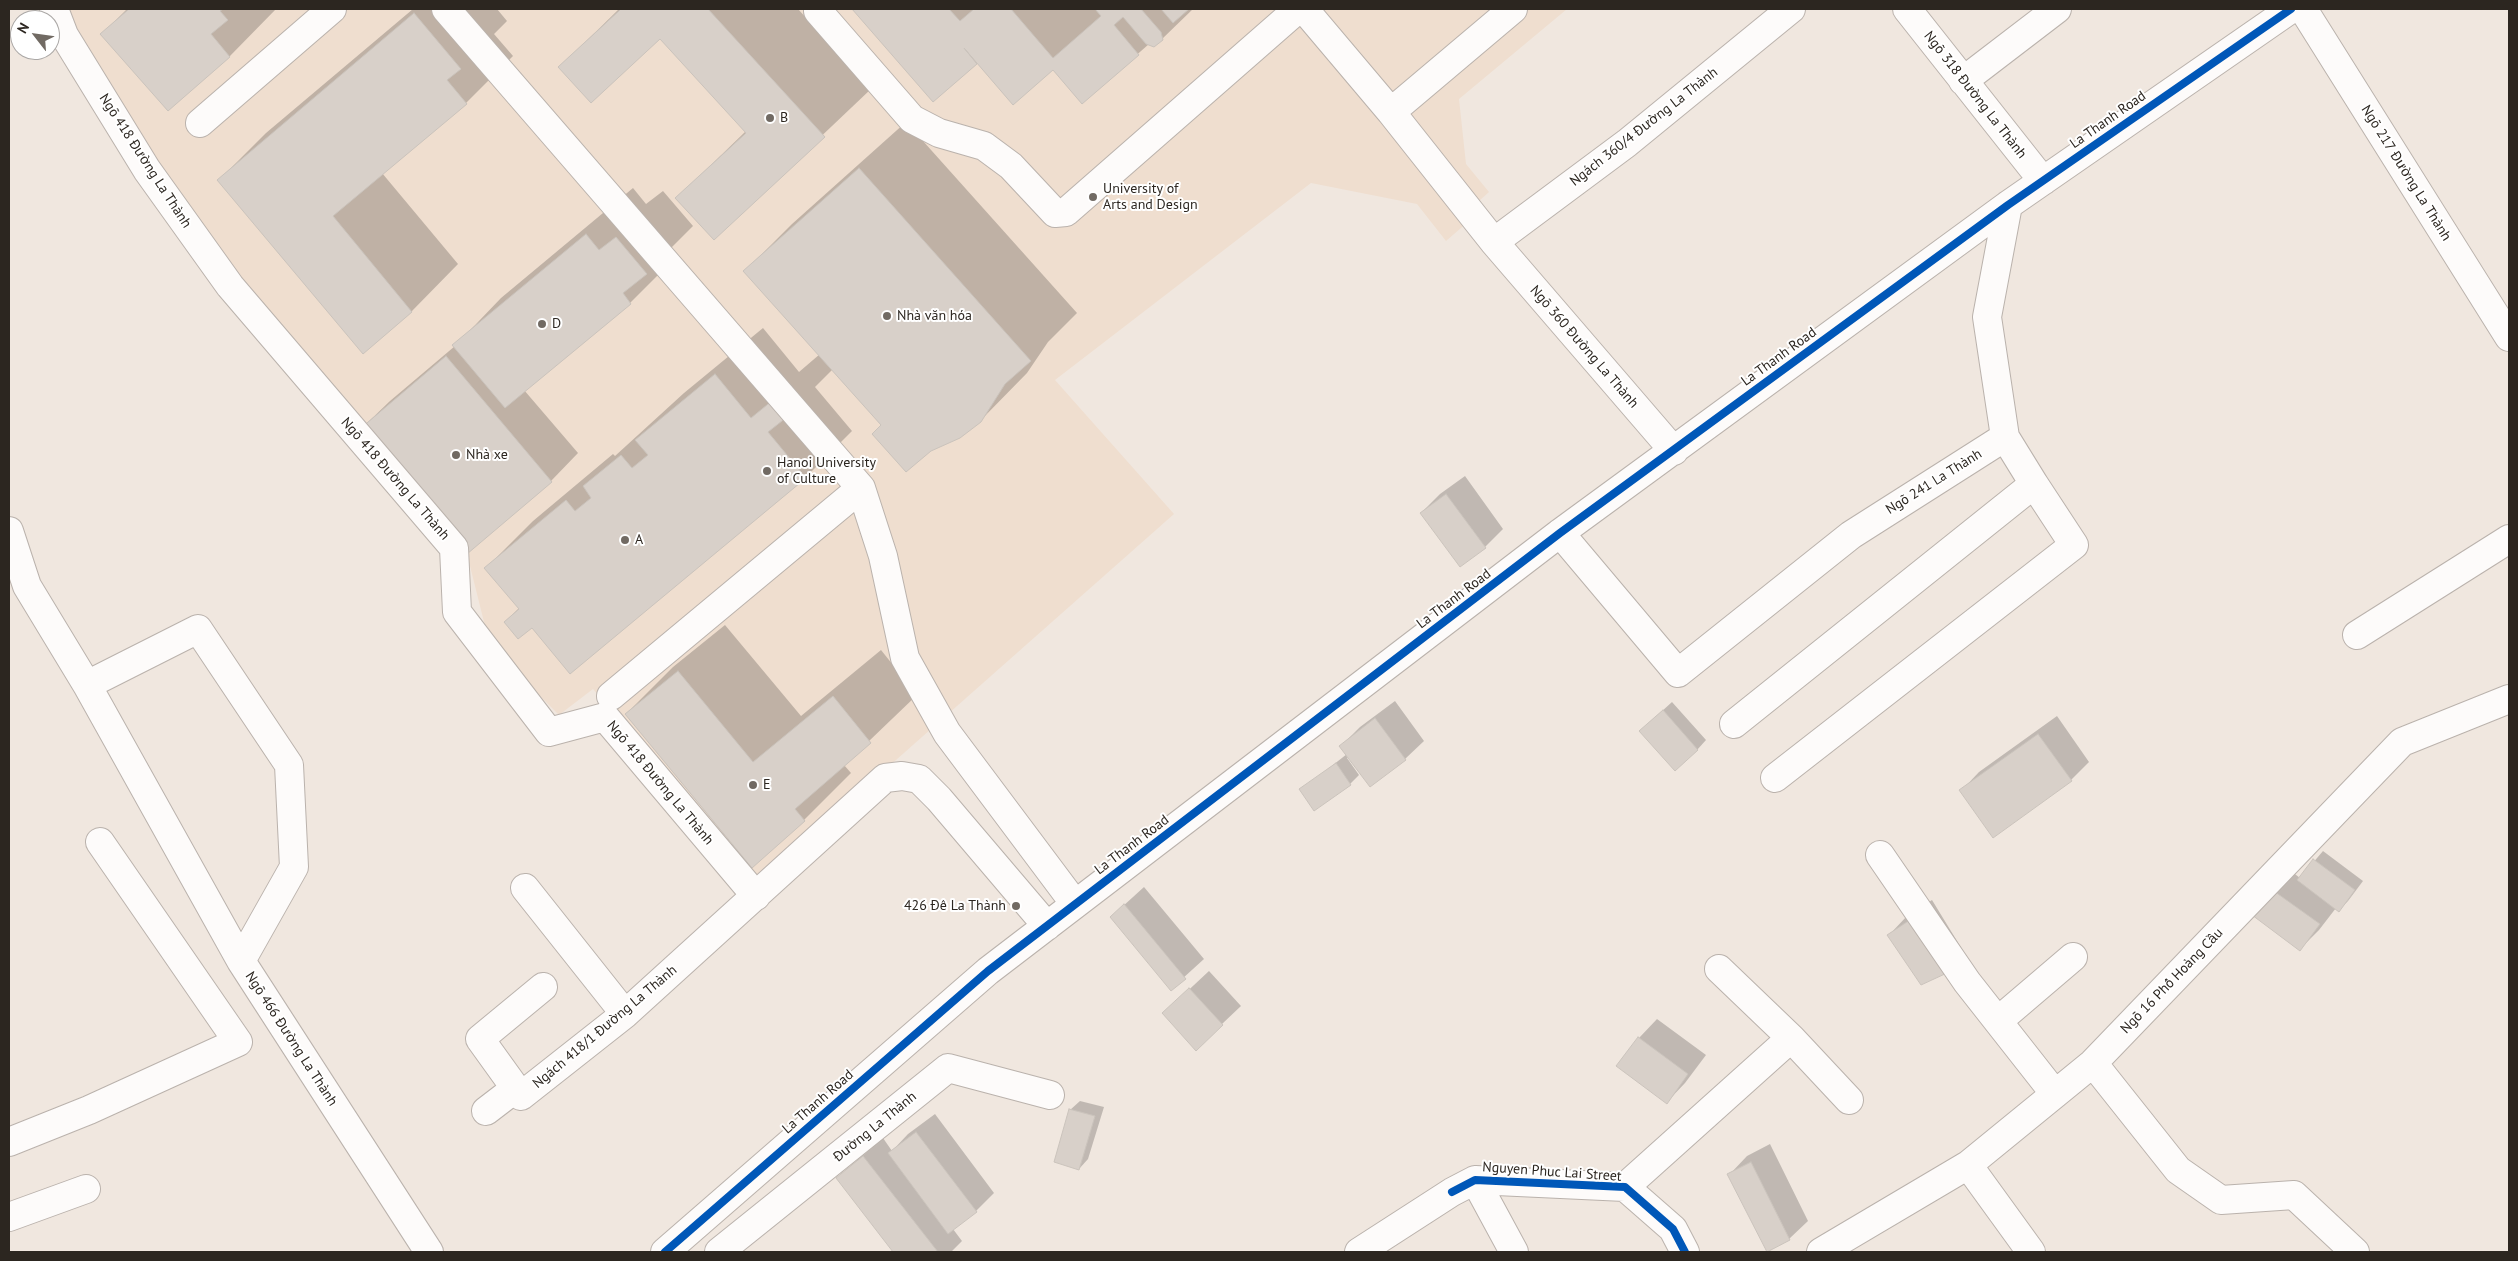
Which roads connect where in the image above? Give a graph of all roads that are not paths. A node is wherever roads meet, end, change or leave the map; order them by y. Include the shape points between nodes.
1 (54, 9) edge
2 (332, 9) edge
3 (446, 9) edge
4 (1298, 9) edge
5 (1304, 9) edge
6 (1513, 9) edge
7 (1791, 9) edge
8 (1907, 9) edge
9 (2057, 9) edge
10 (2291, 9) edge
11 (2303, 9) edge
12 (818, 11) dead end
13 (1963, 80) junction
14 (1391, 112) junction
15 (200, 123) dead end
16 (2043, 181) junction
17 (2008, 205) junction
18 (1494, 242) junction
19 (2505, 321) edge
20 (2005, 437) junction
21 (1674, 451) junction
22 (2034, 484) junction
23 (861, 488) junction
24 (9, 531) edge
25 (1560, 533) junction
26 (2509, 539) edge
27 (2357, 635) dead end
28 (87, 685) junction
29 (611, 696) dead end
30 (2509, 699) edge
31 (1734, 724) dead end
32 (1775, 778) dead end
33 (100, 842) dead end
34 (1880, 855) dead end
35 (525, 888) dead end
36 (756, 896) junction
37 (1076, 904) junction
38 (1047, 926) junction
39 (2073, 957) dead end
40 (241, 962) junction
41 (1719, 968) dead end
42 (543, 987) dead end
43 (625, 1014) junction
44 (1998, 1021) junction
45 (1791, 1038) junction
46 (2093, 1063) junction
47 (516, 1088) junction
48 (2055, 1094) junction
49 (1050, 1095) dead end
50 (1849, 1100) dead end
51 (486, 1111) dead end
52 (9, 1142) edge
53 (1968, 1165) junction
54 (1463, 1186) junction
55 (1625, 1187) junction
56 (86, 1189) dead end
57 (9, 1217) edge
58 (429, 1252) edge
59 (665, 1252) edge
60 (719, 1252) edge
61 (1359, 1252) edge
62 (1514, 1252) edge
63 (1685, 1252) edge
64 (1821, 1252) edge
65 (2031, 1252) edge
66 (2355, 1252) edge

1 - 36 street, Ngõ 418 Đường La Thành via 64,35 147,170 230,286 454,548 457,612 549,732 605,718
2 - 15 street
3 - 23 street
4 - 12 street via 1066,212 1054,213 1011,166 984,146 939,133 912,119
5 - 14 street, Ngõ 360 Đường La Thành
6 - 14 street
7 - 18 street, Ngách 360/4 Đường La Thành via 1627,143
8 - 13 street, Ngõ 318 Đường La Thành
9 - 13 street
10 - 16 street, La Thanh Road
11 - 19 street, Ngõ 217 Đường La Thành
13 - 16 street, Ngõ 318 Đường La Thành
14 - 18 street, Ngõ 360 Đường La Thành
16 - 17 street, La Thanh Road
17 - 20 street via 1987,316
17 - 21 street, La Thanh Road
18 - 21 street, Ngõ 360 Đường La Thành
20 - 22 street
20 - 25 street, Ngõ 241 La Thành via 1850,536 1678,674
21 - 25 street, La Thanh Road
22 - 31 street
22 - 32 street via 2074,545
23 - 29 street
23 - 37 street via 883,556 905,658 947,733
24 - 28 street via 27,586
25 - 37 street, La Thanh Road
26 - 27 street
28 - 40 street
28 - 40 street, Ngõ 466 Đường La Thành via 198,629 289,765 294,867
30 - 46 street, Ngõ 16 Phố Hoàng Cầu via 2402,742
33 - 52 street via 238,1042 90,1110
34 - 44 street via 1967,982
35 - 43 street
36 - 38 street via 885,778 902,776 919,779 940,800
36 - 43 street, Ngách 418/1 Đường La Thành
37 - 38 street, La Thanh Road
38 - 59 street, La Thanh Road via 988,971
39 - 44 street
40 - 58 street, Ngõ 466 Đường La Thành
41 - 45 street
42 - 47 street, Ngách 418/1 Đường La Thành via 480,1039
43 - 47 street, Ngách 418/1 Đường La Thành via 521,1096
44 - 48 street
45 - 50 street
45 - 55 street
46 - 48 street, Ngõ 16 Phố Hoàng Cầu
46 - 66 street via 2178,1170 2222,1200 2294,1195
47 - 51 street
48 - 53 street, Ngõ 16 Phố Hoàng Cầu
49 - 60 street, Đường La Thành via 948,1068
53 - 64 street, Ngõ 16 Phố Hoàng Cầu
53 - 65 street
54 - 55 street, Nguyen Phuc Lai Street
54 - 61 street
54 - 62 street
55 - 63 street, Nguyen Phuc Lai Street via 1673,1229
56 - 57 street

